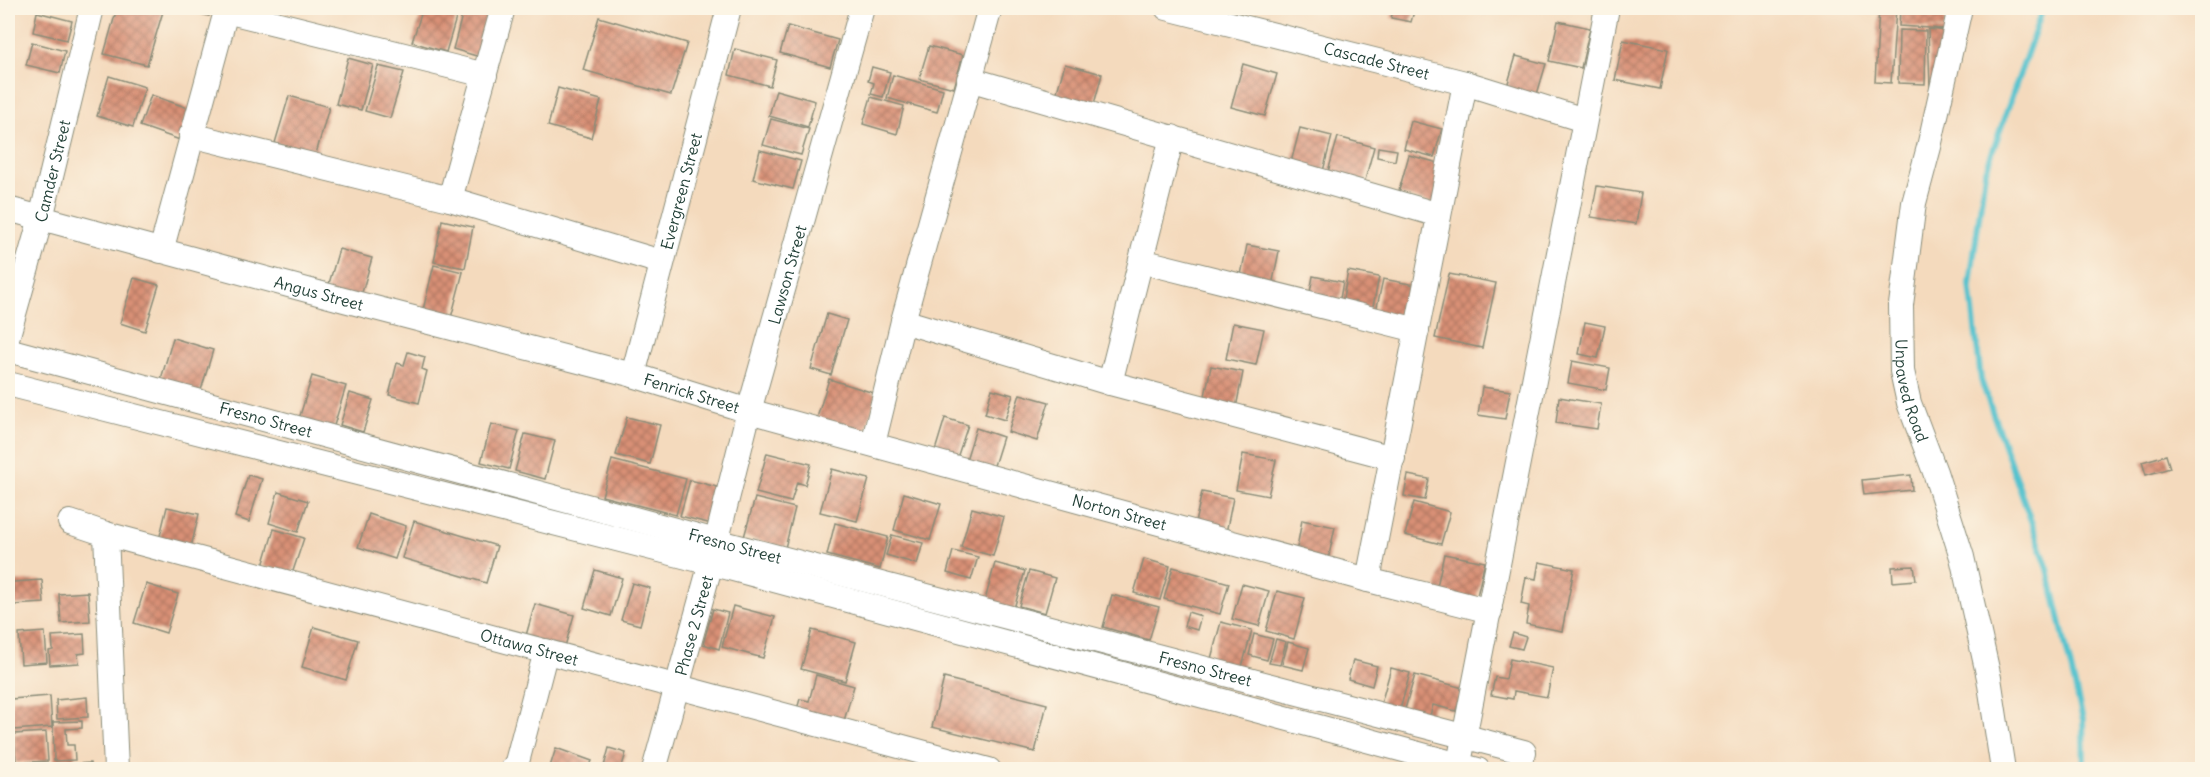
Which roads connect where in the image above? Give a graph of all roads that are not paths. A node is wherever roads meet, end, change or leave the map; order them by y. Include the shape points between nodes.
1 (93, 8) edge
2 (503, 8) edge
3 (862, 8) edge
4 (990, 8) edge
5 (1167, 8) edge
6 (1607, 8) edge
7 (1960, 8) edge
8 (226, 9) edge
9 (721, 9) edge
10 (486, 75) junction
11 (969, 79) junction
12 (1465, 83) junction
13 (1584, 120) junction
14 (191, 135) junction
15 (1172, 137) junction
16 (450, 199) junction
17 (8, 209) edge
18 (1439, 215) junction
19 (41, 218) junction
20 (161, 250) junction
21 (1141, 261) junction
22 (661, 262) junction
23 (903, 321) junction
24 (1417, 330) junction
25 (8, 335) edge
26 (8, 350) edge
27 (633, 375) junction
28 (1110, 383) junction
29 (8, 384) edge
30 (749, 411) junction
31 (873, 444) junction
32 (1393, 458) junction
33 (70, 522) dead end
34 (106, 534) junction
35 (713, 552) junction
36 (1368, 580) junction
37 (1490, 611) junction
38 (546, 651) junction
39 (677, 687) junction
40 (1464, 738) junction
41 (1524, 752) dead end
42 (1465, 768) edge
43 (116, 770) edge
44 (512, 770) edge
45 (654, 770) edge
46 (989, 770) edge
47 (2003, 770) edge

1 - 19 street, Camder Street
2 - 10 street
3 - 30 street, Lawson Street
4 - 11 street
5 - 12 street, Cascade Street
6 - 13 street
7 - 47 street, Unpaved Road via 1914,203 1901,305 1902,371 1909,403 1962,556 1989,678
8 - 10 street
8 - 14 street
9 - 22 street, Evergreen Street via 685,180
10 - 16 street
11 - 15 street
11 - 23 street
12 - 13 street, Cascade Street
12 - 18 street
13 - 37 street
14 - 16 street
14 - 20 street
15 - 18 street
15 - 21 street
16 - 22 street
17 - 19 street, Angus Street
18 - 24 street
19 - 20 street, Angus Street
19 - 25 street, Camder Street
20 - 27 street, Angus Street
21 - 24 street
21 - 28 street
22 - 27 street, Evergreen Street
23 - 28 street
23 - 31 street
24 - 32 street
26 - 35 street, Fresno Street
27 - 30 street, Fenrick Street
28 - 32 street
29 - 35 street, Fresno Street
30 - 31 street, Norton Street
30 - 35 street, Lawson Street
31 - 36 street, Norton Street
32 - 36 street
33 - 34 street, Ottawa Street
34 - 38 street, Ottawa Street
34 - 43 street
35 - 39 street, Phase 2 Street
35 - 40 street, Fresno Street
35 - 42 street, Fresno Street
36 - 37 street, Norton Street
37 - 40 street
38 - 39 street, Ottawa Street
38 - 44 street
39 - 45 street, Phase 2 Street
39 - 46 street, Ottawa Street
40 - 41 street, Fresno Street
40 - 42 street

